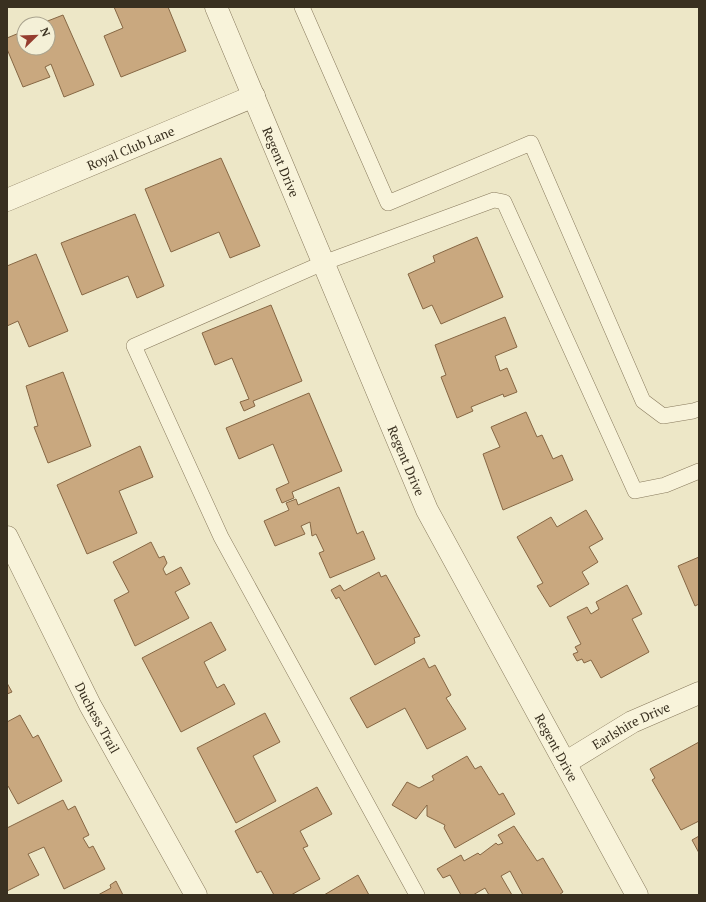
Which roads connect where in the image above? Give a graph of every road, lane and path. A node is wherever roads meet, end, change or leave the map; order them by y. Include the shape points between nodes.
1 (216, 7) edge
2 (302, 7) edge
3 (254, 96) junction
4 (7, 200) edge
5 (324, 262) junction
6 (699, 409) edge
7 (699, 471) edge
8 (7, 537) edge
9 (699, 692) edge
10 (565, 763) junction
11 (196, 895) edge
12 (417, 895) edge
13 (637, 895) edge

1 - 3 street, Regent Drive
2 - 6 lane via 388,203 531,143 643,401 663,416
3 - 4 street, Royal Club Lane
3 - 5 street, Regent Drive
5 - 7 lane via 494,200 504,202 635,491 665,485
5 - 10 street, Regent Drive via 427,510
5 - 12 lane via 134,346 221,537
8 - 11 street, Duchess Trail via 90,705
9 - 10 street, Earlshire Drive via 632,722
10 - 13 street, Regent Drive

